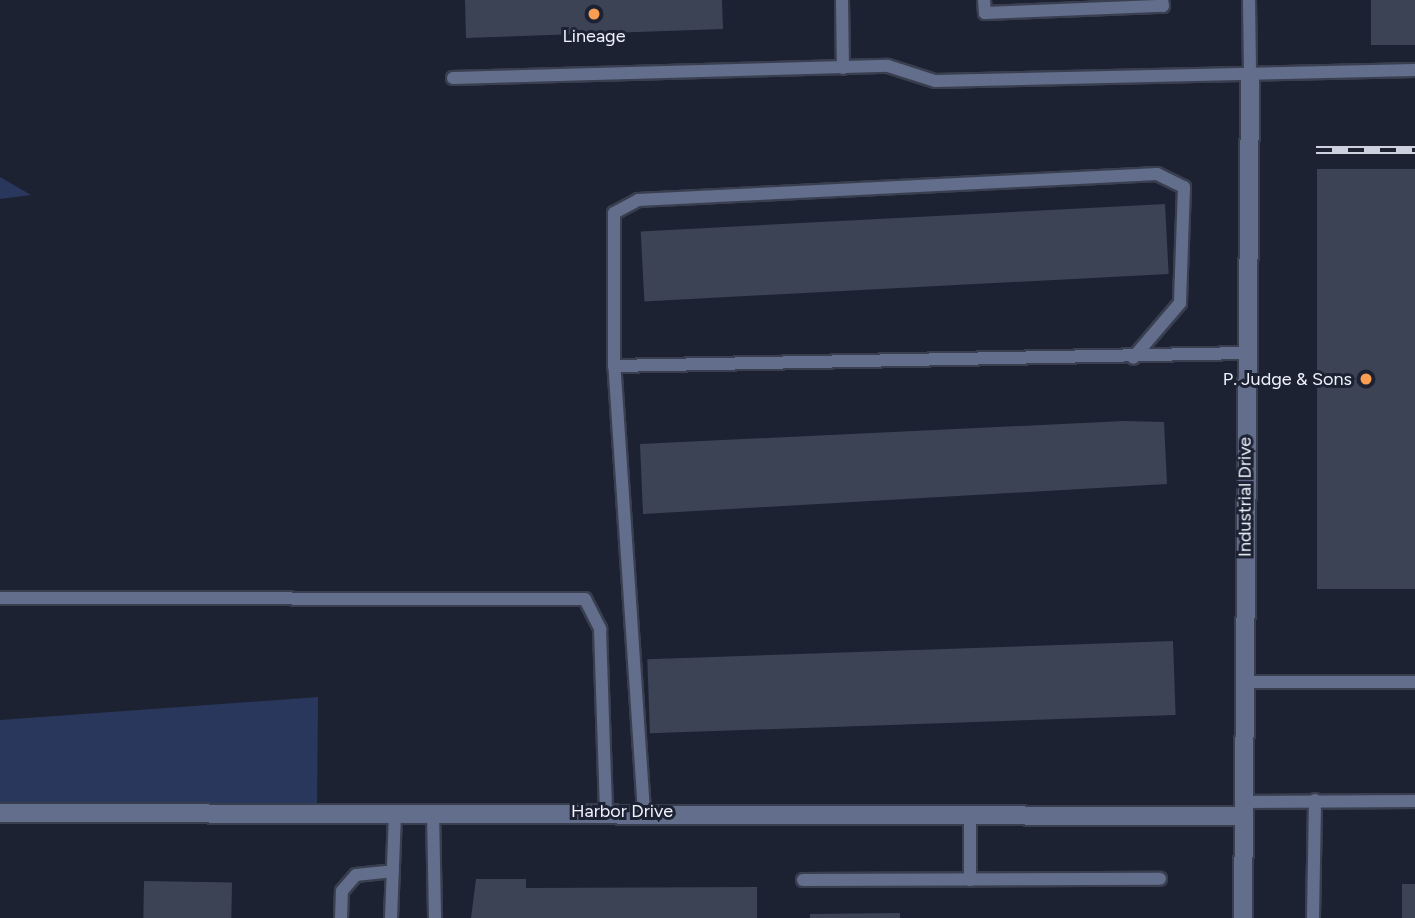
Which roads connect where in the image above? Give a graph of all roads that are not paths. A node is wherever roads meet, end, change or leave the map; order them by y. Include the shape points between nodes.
1 (842, 0) edge
2 (984, 0) edge
3 (1162, 0) edge
4 (1249, 0) edge
5 (843, 68) junction
6 (1415, 70) edge
7 (1250, 75) junction
8 (453, 78) dead end
9 (1245, 353) junction
10 (1133, 358) junction
11 (614, 366) junction
12 (0, 598) edge
13 (1244, 682) junction
14 (1415, 682) edge
15 (1315, 800) junction
16 (1415, 801) edge
17 (1244, 809) junction
18 (606, 811) junction
19 (644, 811) junction
20 (395, 812) junction
21 (433, 812) junction
22 (0, 813) edge
23 (970, 814) junction
24 (393, 871) junction
25 (1160, 879) dead end
26 (803, 880) dead end
27 (970, 880) junction
28 (341, 918) edge
29 (391, 918) edge
30 (435, 918) edge
31 (1243, 918) edge
32 (1313, 918) edge

1 - 5 lane
2 - 3 lane via 985,13 1163,6
4 - 7 lane
5 - 7 lane via 888,66 935,81
5 - 8 lane
6 - 7 lane
7 - 9 street, Industrial Drive
9 - 10 lane
9 - 13 street, Industrial Drive
10 - 11 lane
10 - 11 lane via 1180,303 1184,187 1157,174 638,200 614,214
11 - 19 lane
12 - 18 lane via 585,599 600,629
13 - 14 lane
13 - 17 street, Industrial Drive
15 - 16 lane
15 - 17 lane
15 - 32 lane
17 - 23 street, Harbor Drive
17 - 31 street, Industrial Drive
18 - 19 street, Harbor Drive
18 - 21 street, Harbor Drive
19 - 23 street, Harbor Drive
20 - 21 street, Harbor Drive
20 - 22 street, Harbor Drive
20 - 24 lane
21 - 30 lane
23 - 27 lane
24 - 28 lane via 356,875 342,891
24 - 29 lane
25 - 27 lane
26 - 27 lane

